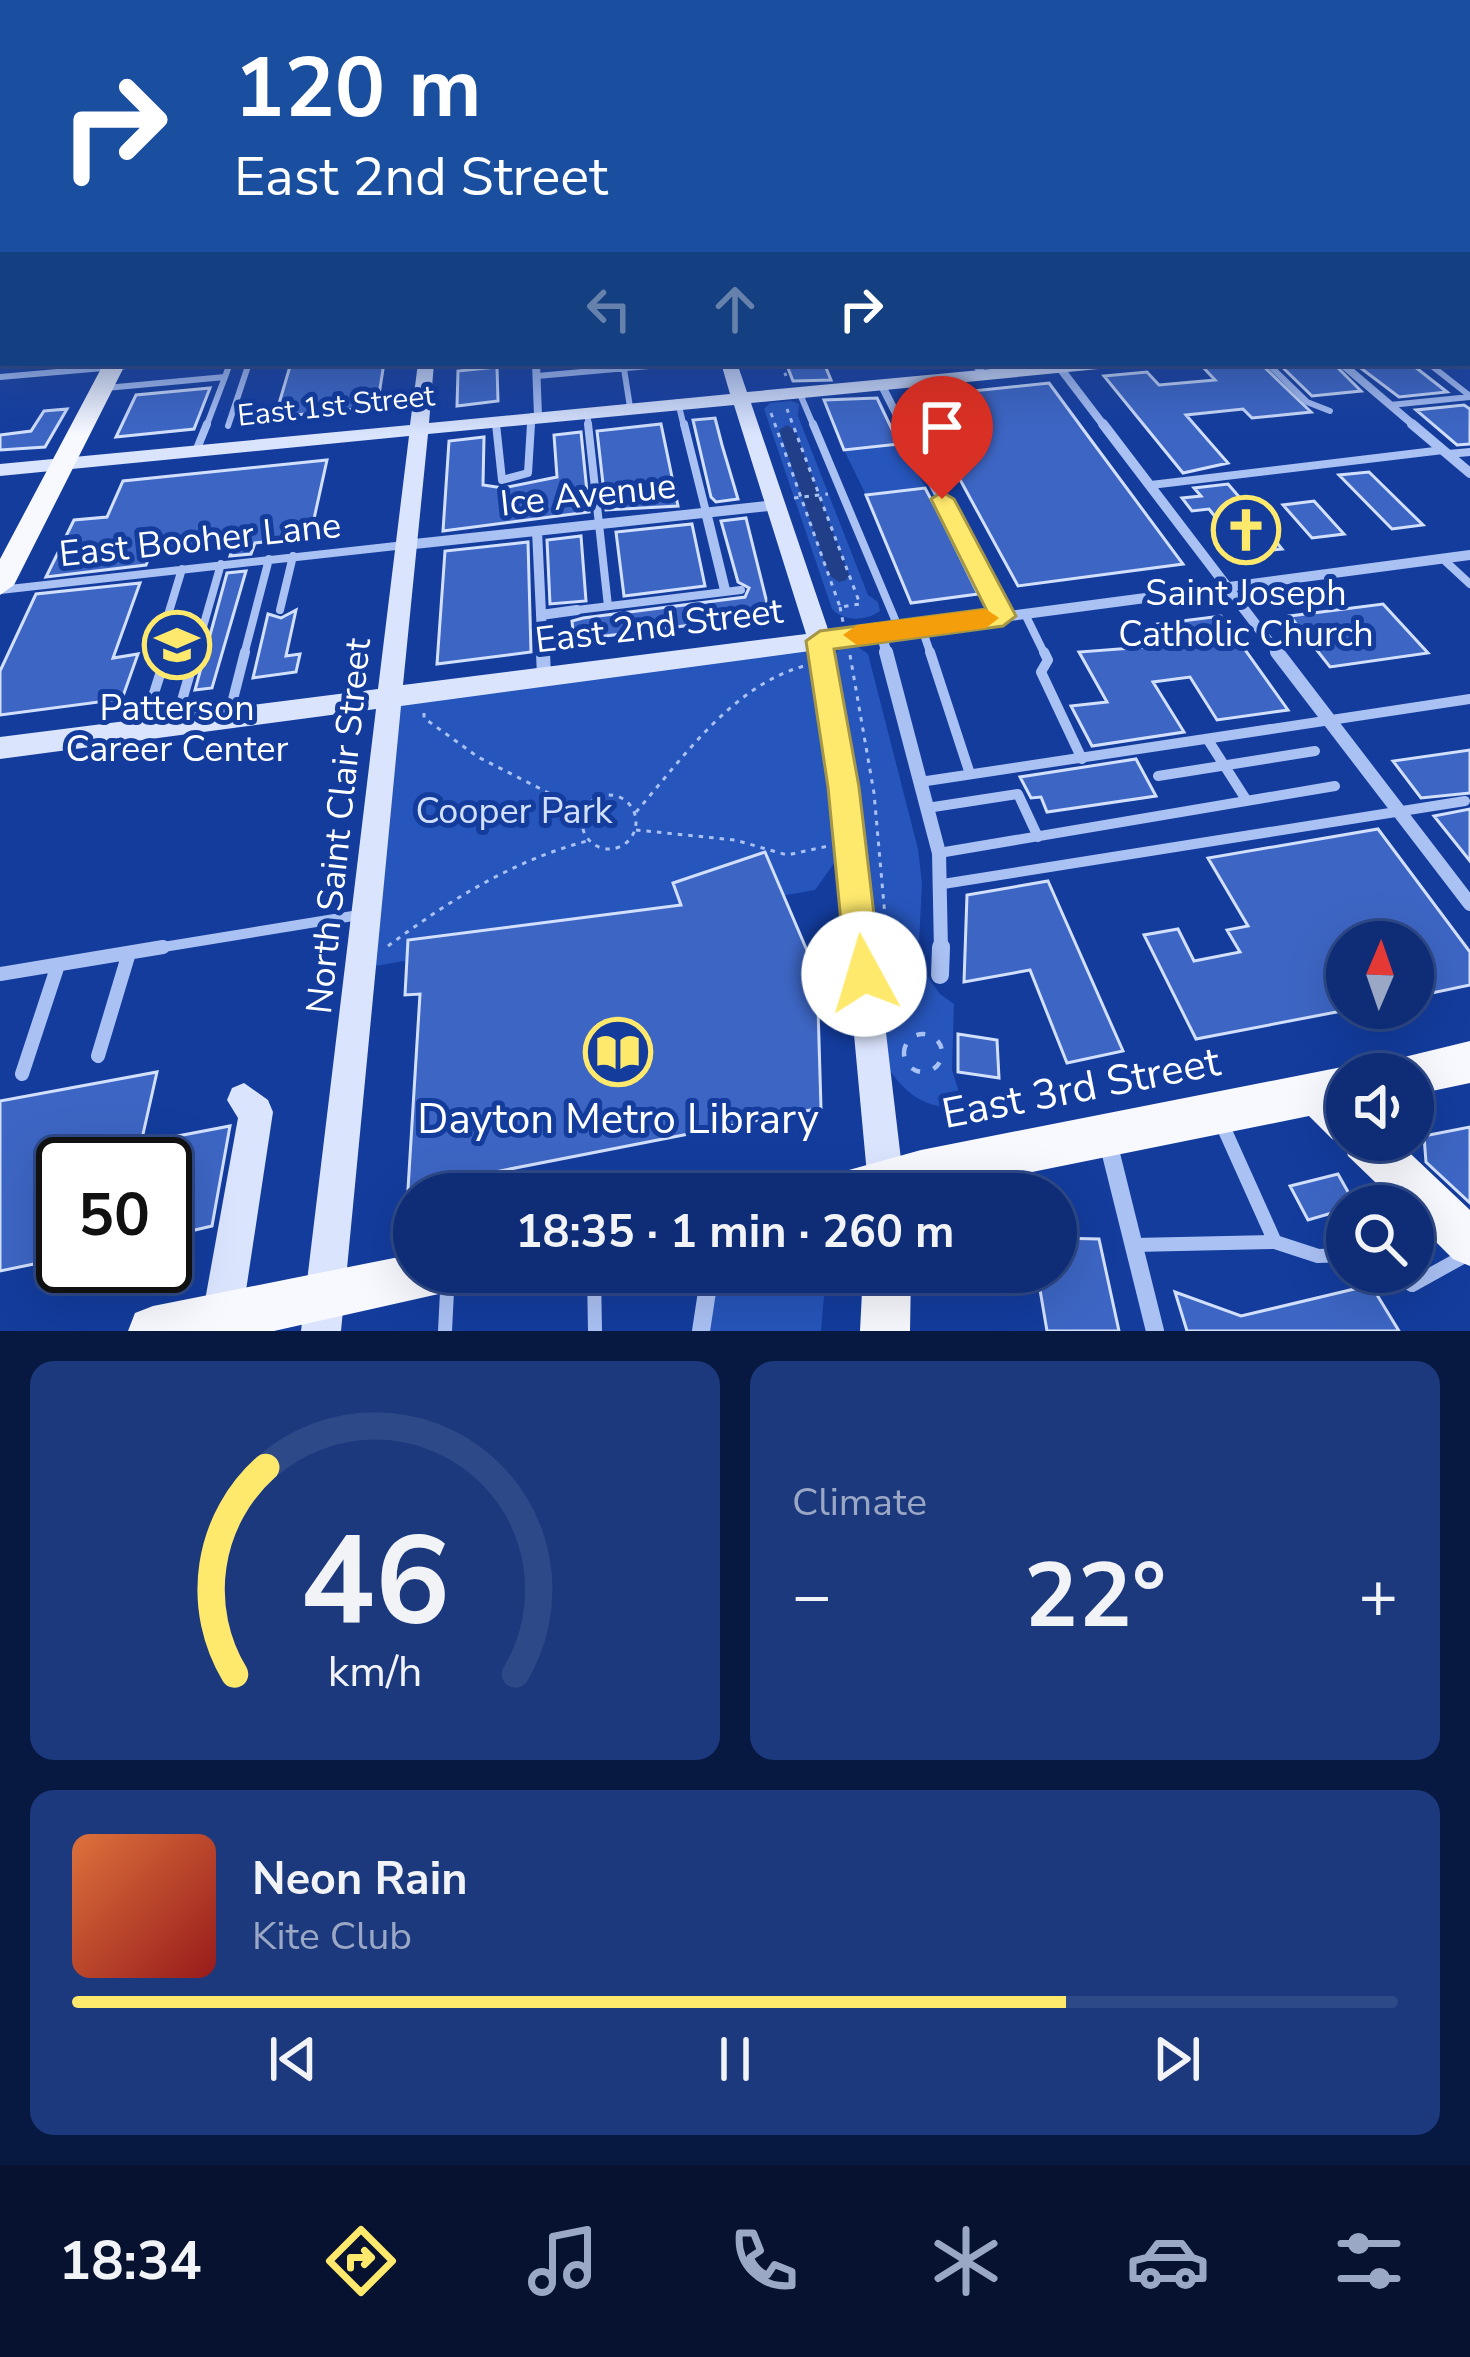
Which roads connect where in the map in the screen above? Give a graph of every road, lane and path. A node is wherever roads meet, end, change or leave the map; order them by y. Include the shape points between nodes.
1 (146, 366) edge
2 (229, 366) edge
3 (249, 366) edge
4 (426, 366) edge
5 (536, 366) edge
6 (654, 366) edge
7 (730, 366) edge
8 (783, 366) edge
9 (1080, 366) edge
10 (1270, 366) edge
11 (1344, 366) edge
12 (1432, 366) edge
13 (1060, 368) junction
14 (624, 369) junction
15 (110, 373) edge
16 (0, 376) edge
17 (537, 376) junction
18 (225, 377) junction
19 (787, 378) dead end
20 (882, 386) junction
21 (800, 394) junction
22 (1470, 396) edge
23 (742, 398) junction
24 (678, 402) junction
25 (1390, 405) junction
26 (630, 407) junction
27 (776, 407) dead end
28 (770, 411) dead end
29 (1330, 411) dead end
30 (587, 412) junction
31 (535, 416) junction
32 (496, 420) junction
33 (228, 425) dead end
34 (419, 426) junction
35 (196, 451) junction
36 (1446, 452) junction
37 (1470, 452) edge
38 (60, 464) junction
39 (0, 470) edge
40 (1470, 473) edge
41 (1151, 485) junction
42 (828, 494) dead end
43 (819, 495) junction
44 (801, 497) junction
45 (785, 501) junction
46 (706, 512) junction
47 (598, 525) junction
48 (537, 531) junction
49 (406, 545) junction
50 (1470, 555) edge
51 (293, 556) junction
52 (269, 559) junction
53 (1444, 559) junction
54 (221, 564) junction
55 (182, 569) junction
56 (1470, 584) edge
57 (0, 587) edge
58 (1229, 587) junction
59 (725, 590) junction
60 (741, 590) dead end
61 (608, 606) junction
62 (280, 610) dead end
63 (577, 610) joint
64 (1025, 614) junction
65 (541, 615) junction
66 (1003, 616) junction
67 (921, 626) junction
68 (899, 629) junction
69 (881, 632) junction
70 (831, 652) junction
71 (544, 677) junction
72 (424, 693) junction
73 (389, 698) junction
74 (1470, 699) edge
75 (228, 719) junction
76 (1330, 721) junction
77 (174, 726) junction
78 (142, 730) junction
79 (1208, 740) junction
80 (0, 748) edge
81 (1315, 752) dead end
82 (1082, 759) junction
83 (1224, 766) junction
84 (970, 774) junction
85 (1158, 776) dead end
86 (920, 782) junction
87 (1335, 786) dead end
88 (1246, 801) junction
89 (1466, 801) dead end
90 (927, 808) junction
91 (584, 811) junction
92 (637, 812) junction
93 (1401, 813) junction
94 (636, 830) junction
95 (1038, 837) junction
96 (587, 841) junction
97 (850, 841) junction
98 (939, 854) junction
99 (943, 884) junction
100 (1470, 904) edge
101 (364, 914) junction
102 (129, 953) junction
103 (58, 965) junction
104 (358, 969) junction
105 (0, 974) edge
106 (940, 975) dead end
107 (893, 1001) dead end
108 (896, 1043) dead end
109 (904, 1051) junction
110 (98, 1056) dead end
111 (1470, 1062) edge
112 (1434, 1069) edge
113 (22, 1074) dead end
114 (244, 1100) dead end
115 (1326, 1102) edge
116 (1216, 1112) junction
117 (1106, 1136) junction
118 (1386, 1161) edge
119 (884, 1173) edge
120 (920, 1173) edge
121 (1275, 1242) junction
122 (1470, 1242) edge
123 (1134, 1245) junction
124 (1470, 1253) edge
125 (1326, 1256) edge
126 (1434, 1273) edge
127 (393, 1290) edge
128 (446, 1293) edge
129 (595, 1293) edge
130 (707, 1293) edge
131 (886, 1293) edge
132 (323, 1314) edge
133 (222, 1318) junction
134 (153, 1331) edge
135 (445, 1331) edge
136 (596, 1331) edge
137 (701, 1331) edge
138 (885, 1331) edge
139 (1154, 1331) edge

1 - 15 lane
2 - 18 lane
3 - 33 lane
4 - 34 main road, North Saint Clair Street
5 - 17 street
6 - 14 lane
7 - 23 main road
8 - 19 path
9 - 13 main road, East 1st Street
10 - 29 lane via 1307,402
11 - 25 street
12 - 22 lane
13 - 20 main road, East 1st Street
13 - 41 street
14 - 17 lane
14 - 26 lane
15 - 16 lane
15 - 18 lane
15 - 38 main road
17 - 31 street
18 - 35 lane
20 - 21 main road, East 1st Street
20 - 66 street
21 - 23 main road, East 1st Street
21 - 68 lane
22 - 25 lane
23 - 24 main road, East 1st Street
23 - 45 main road
24 - 26 main road, East 1st Street
24 - 46 lane
25 - 36 street
26 - 30 main road, East 1st Street
27 - 43 path via 786,406
28 - 44 path
30 - 31 main road, East 1st Street
30 - 47 lane
31 - 32 main road, East 1st Street
31 - 32 lane via 528,473 502,480
32 - 34 main road, East 1st Street
34 - 35 main road, East 1st Street
34 - 49 main road, North Saint Clair Street
35 - 38 main road, East 1st Street
36 - 37 lane
36 - 40 street
36 - 41 lane
38 - 39 main road, East 1st Street
38 - 57 main road
41 - 58 street
42 - 43 path, bridge
43 - 44 path, bridge
43 - 44 path via 860,604 840,607
44 - 45 path, bridge
45 - 46 street, Ice Avenue
45 - 70 main road
46 - 47 street, Ice Avenue
46 - 59 street
47 - 48 street, Ice Avenue
47 - 61 lane
48 - 49 street, Ice Avenue
48 - 65 street
49 - 51 lane, East Booher Lane
49 - 73 main road, North Saint Clair Street
50 - 53 street, East 2nd Street
51 - 52 lane, East Booher Lane
51 - 62 lane
52 - 54 lane, East Booher Lane
52 - 75 lane
53 - 56 lane
53 - 58 street, East 2nd Street
54 - 55 lane, East Booher Lane
54 - 77 lane
55 - 57 lane, East Booher Lane
55 - 78 lane via 161,638 170,643
58 - 64 street, East 2nd Street
58 - 76 street
59 - 60 lane
59 - 61 lane
61 - 63 lane
63 - 65 street
64 - 66 street, East 2nd Street
64 - 82 lane via 1048,660 1041,672
65 - 71 street
66 - 67 street, East 2nd Street
67 - 68 street, East 2nd Street
67 - 84 lane
68 - 69 street, East 2nd Street
69 - 70 street, East 2nd Street
69 - 86 street
70 - 71 main road, East 2nd Street
70 - 92 path via 754,690
70 - 97 main road
70 - 107 path via 874,793
71 - 72 main road, East 2nd Street
72 - 73 main road, East 2nd Street
72 - 91 path via 424,718 478,758
73 - 75 main road, East 2nd Street
73 - 101 main road, North Saint Clair Street
74 - 76 lane
75 - 77 main road, East 2nd Street
76 - 79 lane
76 - 93 street
77 - 78 main road, East 2nd Street
78 - 80 main road, East 2nd Street
79 - 82 lane
79 - 83 lane
81 - 83 lane
82 - 84 lane
83 - 85 lane
83 - 88 lane
84 - 86 lane
86 - 90 street
87 - 88 lane
88 - 95 lane
89 - 93 lane
90 - 95 lane via 1018,794
90 - 98 street
91 - 92 path via 608,797
91 - 96 path
92 - 94 path
93 - 99 lane
93 - 100 street
94 - 96 path via 614,847
94 - 97 path via 734,840 787,855
95 - 98 lane
96 - 104 path via 508,865
97 - 119 main road
98 - 99 street
99 - 106 street
101 - 102 lane
101 - 104 main road, North Saint Clair Street
102 - 103 lane
102 - 110 lane
103 - 105 lane
103 - 113 lane
104 - 132 main road, North Saint Clair Street
108 - 109 path
109 - 109 path via 920,1072 941,1063 929,1035 912,1036
111 - 112 main road
114 - 133 main road via 256,1112
115 - 116 main road, East 3rd Street
116 - 117 main road, East 3rd Street
116 - 121 lane
117 - 120 main road, East 3rd Street
117 - 123 street
118 - 122 main road
121 - 123 lane
121 - 125 lane
123 - 139 street
124 - 126 lane
127 - 132 main road
128 - 135 lane
129 - 136 lane
130 - 137 street
131 - 138 main road
132 - 133 main road
133 - 134 main road

